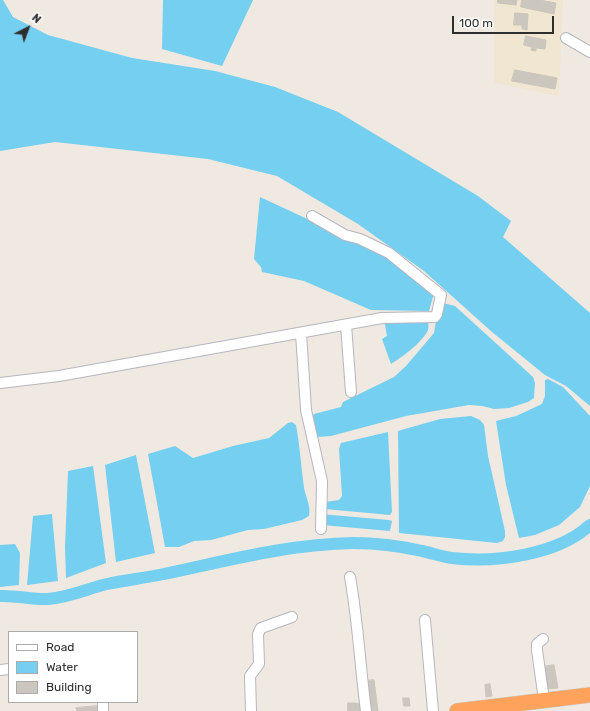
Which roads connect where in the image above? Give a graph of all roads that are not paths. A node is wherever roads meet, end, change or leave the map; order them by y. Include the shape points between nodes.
1 (566, 38) dead end
2 (590, 52) edge
3 (312, 216) dead end
4 (346, 324) junction
5 (301, 333) junction
6 (0, 383) edge
7 (351, 392) dead end
8 (321, 529) dead end
9 (350, 577) dead end
10 (292, 618) dead end
11 (425, 620) dead end
12 (543, 639) dead end
13 (590, 695) edge
14 (544, 700) junction
15 (251, 711) edge
16 (366, 711) edge
17 (433, 711) edge
18 (458, 711) edge

1 - 2 street
3 - 4 street via 345,235 379,247 441,295 438,314 435,316 382,318
4 - 5 street
4 - 7 street
5 - 6 street via 59,376
5 - 8 street via 306,410 323,491
9 - 16 street
10 - 15 street via 261,628 258,634 259,664 250,676
11 - 17 street
12 - 14 street via 537,644 537,650
13 - 14 highway
14 - 18 highway

